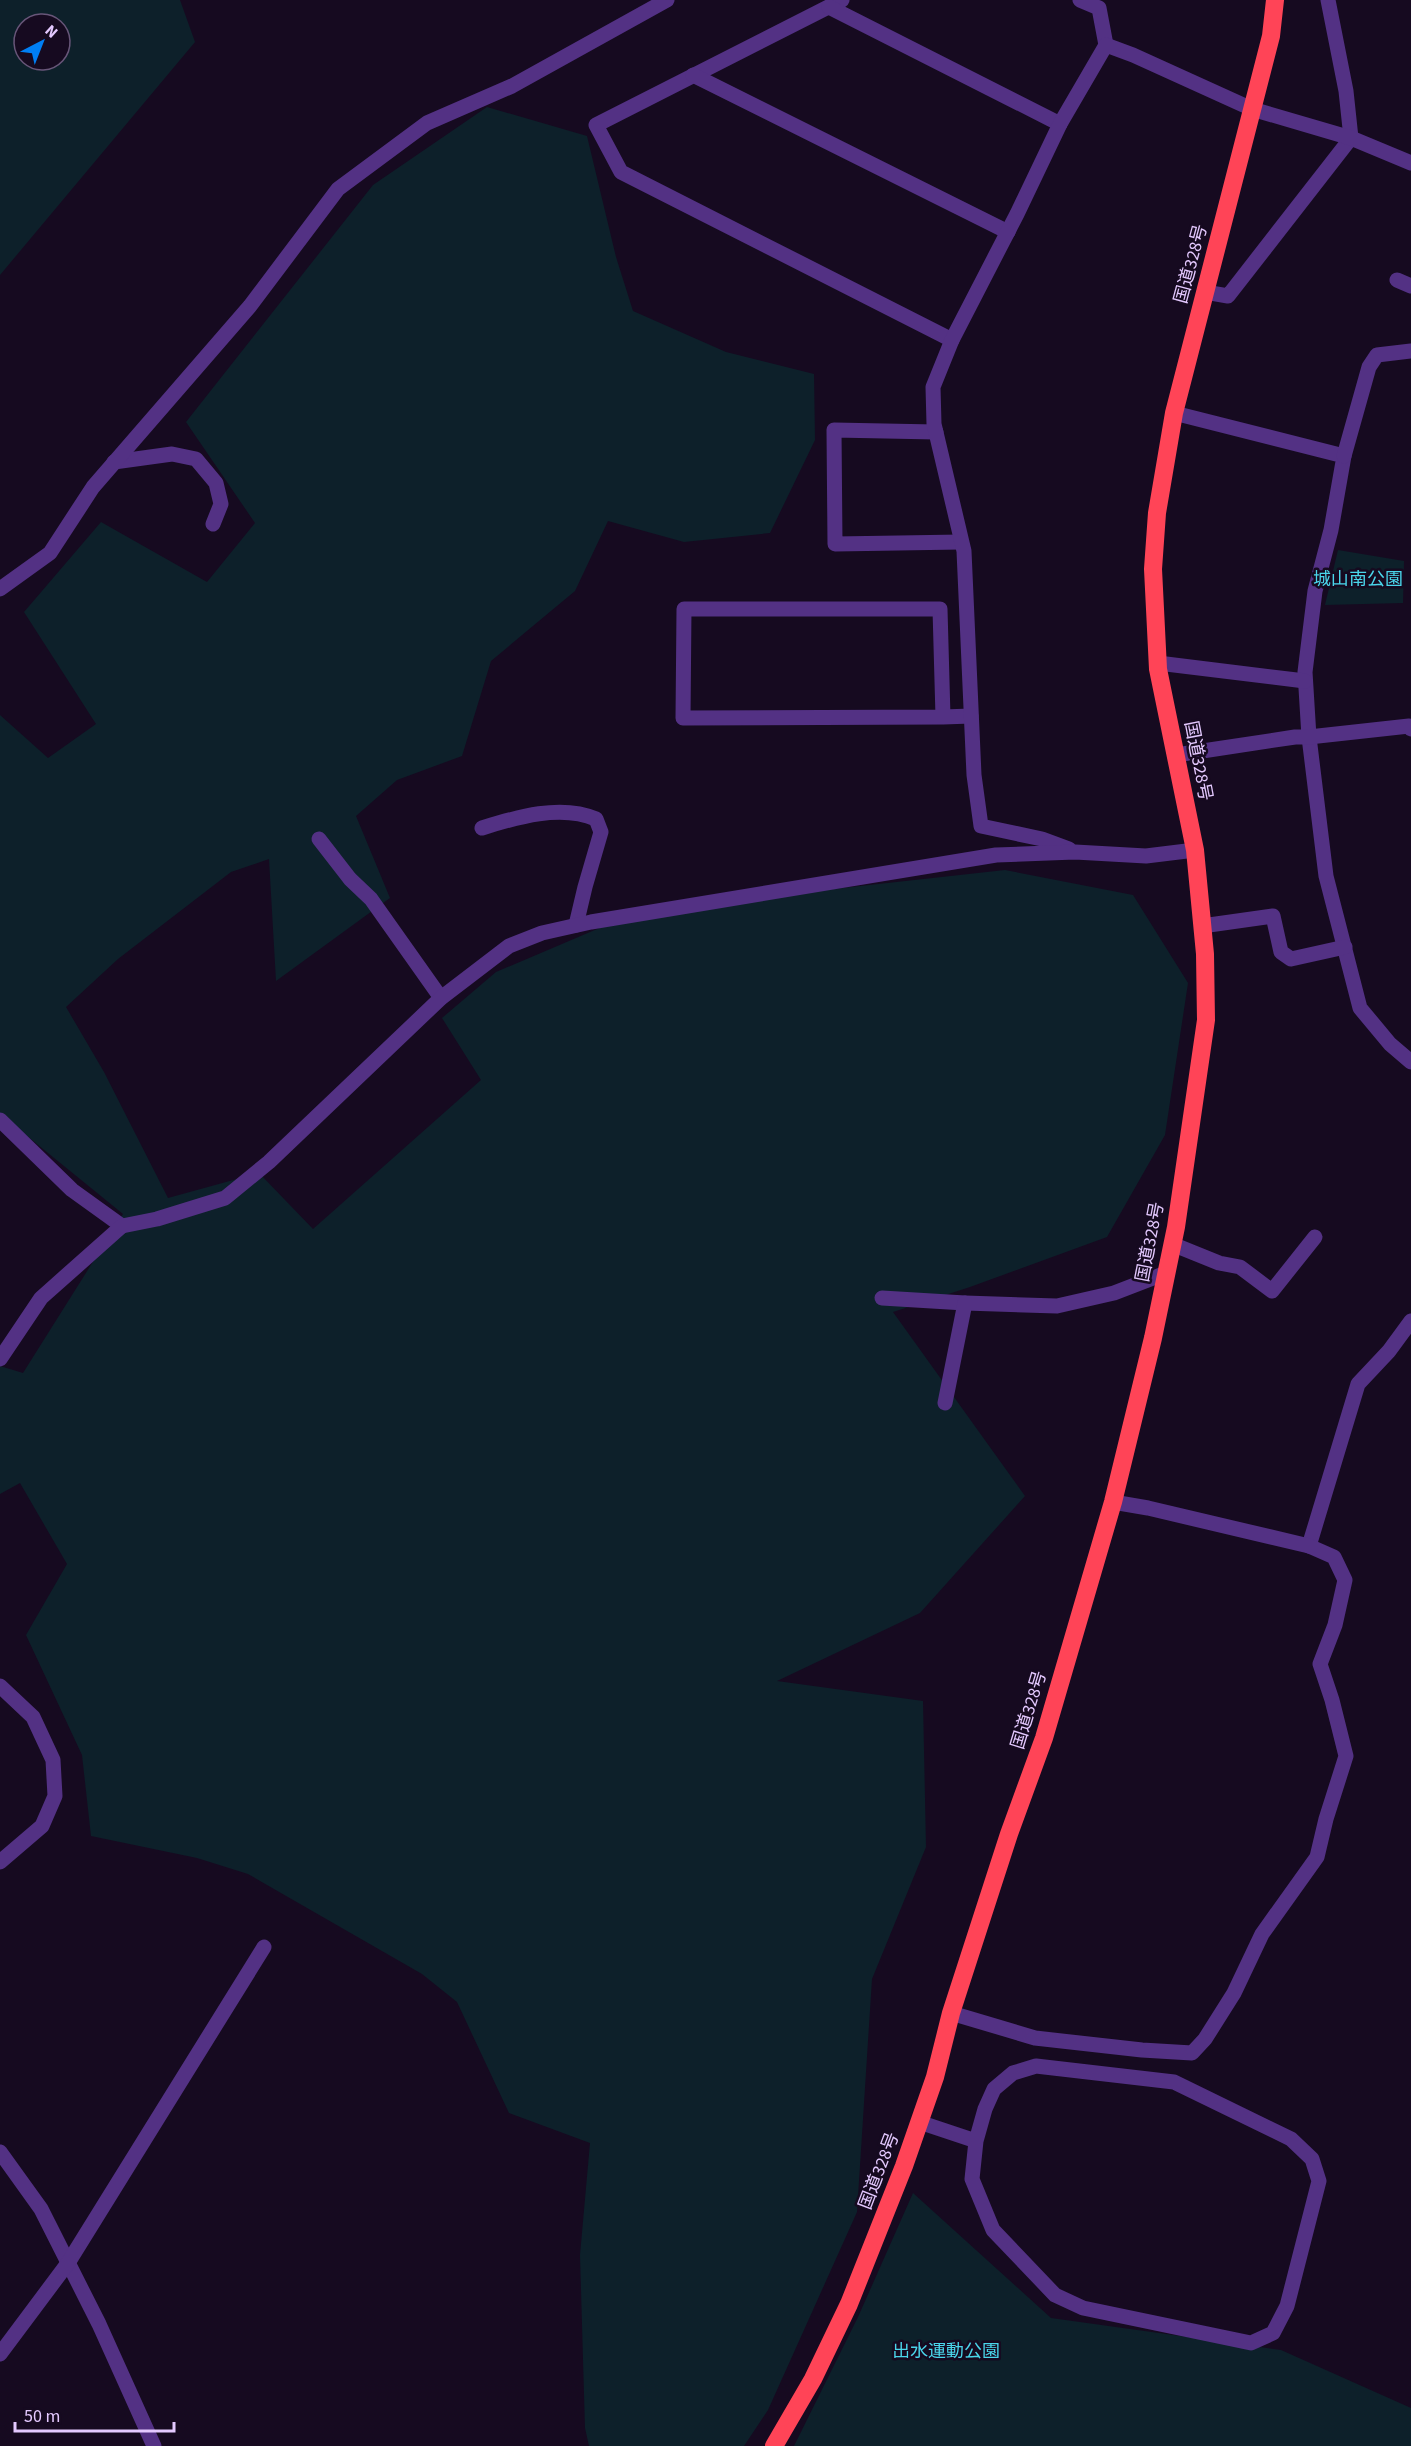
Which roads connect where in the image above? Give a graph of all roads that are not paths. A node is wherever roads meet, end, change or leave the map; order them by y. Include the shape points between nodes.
1 (667, 0) edge
2 (1080, 0) edge
3 (1275, 0) edge
4 (1328, 0) edge
5 (835, 3) edge
6 (1106, 45) junction
7 (693, 75) junction
8 (1252, 109) junction
9 (1060, 124) junction
10 (1351, 138) junction
11 (1411, 163) edge
12 (1008, 232) junction
13 (1205, 292) junction
14 (952, 340) junction
15 (1411, 351) edge
16 (1174, 414) junction
17 (936, 432) junction
18 (1344, 456) junction
19 (114, 462) junction
20 (213, 524) dead end
21 (961, 542) junction
22 (0, 589) edge
23 (1158, 663) junction
24 (1305, 681) junction
25 (971, 716) junction
26 (943, 717) junction
27 (1411, 729) edge
28 (1309, 737) junction
29 (1176, 755) junction
30 (483, 828) dead end
31 (319, 839) dead end
32 (1195, 850) junction
33 (1075, 852) junction
34 (576, 925) junction
35 (1202, 926) junction
36 (1345, 947) junction
37 (441, 998) junction
38 (1411, 1062) edge
39 (0, 1120) edge
40 (122, 1226) junction
41 (1315, 1237) dead end
42 (1172, 1244) junction
43 (1166, 1273) junction
44 (882, 1298) dead end
45 (965, 1303) junction
46 (1411, 1321) edge
47 (0, 1359) edge
48 (945, 1403) dead end
49 (1113, 1502) junction
50 (1309, 1546) junction
51 (0, 1686) edge
52 (0, 1862) edge
53 (264, 1947) dead end
54 (951, 2013) junction
55 (920, 2122) junction
56 (976, 2141) junction
57 (0, 2152) edge
58 (68, 2263) junction
59 (0, 2354) edge
60 (154, 2446) edge
61 (774, 2446) edge

1 - 19 street via 512,86 427,123 338,189 250,306
2 - 6 street via 1099,8
3 - 8 highway, 国道328号 via 1271,36
4 - 10 street
5 - 7 street
5 - 9 street
6 - 8 street
6 - 9 street
7 - 12 street
7 - 14 street via 596,125 621,172
8 - 10 street
8 - 13 highway, 国道328号
9 - 12 street
10 - 11 street
10 - 13 street via 1228,296
12 - 14 street
13 - 16 highway, 国道328号
14 - 17 street via 933,387
15 - 18 street via 1377,355 1369,367
16 - 18 street
16 - 23 highway, 国道328号 via 1155,535
17 - 21 street
17 - 21 street via 834,430 835,544
18 - 24 street via 1315,591
19 - 20 street via 172,454 196,459 216,483 221,504
19 - 22 street via 50,553
21 - 25 street
23 - 24 street
23 - 29 highway, 国道328号
24 - 28 street
25 - 26 street
25 - 33 street via 981,826 1042,839
26 - 26 street via 683,718 684,609 940,609
27 - 28 street via 1409,726
28 - 29 street
28 - 36 street via 1326,876
29 - 32 highway, 国道328号
30 - 34 street via 521,816 581,812 596,819 602,832
31 - 37 street via 371,899
32 - 33 street via 1146,856
32 - 35 highway, 国道328号
33 - 34 street via 996,855 927,865
34 - 37 street via 509,946
35 - 36 street via 1273,916 1281,952 1291,959
35 - 42 highway, 国道328号 via 1206,1020
36 - 38 street via 1360,1008
37 - 40 street via 269,1162 225,1198
39 - 40 street via 72,1190
40 - 47 street via 41,1298
41 - 42 street via 1272,1291 1240,1268
42 - 43 highway, 国道328号
43 - 45 street via 1114,1293 1057,1306
43 - 49 highway, 国道328号
44 - 45 street
45 - 48 street
46 - 50 street via 1358,1384
49 - 50 street
49 - 54 highway, 国道328号 via 1044,1738
50 - 54 street via 1334,1557 1345,1580 1335,1625 1320,1664 1346,1756 1317,1857 1262,1934 1234,1993 1205,2039 1192,2053 1142,2050 1035,2038
51 - 52 street via 33,1717 53,1760 55,1796 42,1826
53 - 58 street
54 - 55 highway, 国道328号
55 - 56 street
55 - 61 highway, 国道328号 via 849,2304 813,2379
56 - 56 street via 972,2179 993,2230 1055,2295 1083,2308 1251,2343 1273,2333 1287,2306 1319,2181 1312,2159 1291,2139 1174,2082 1036,2066 1013,2073 994,2089
57 - 58 street via 41,2209
58 - 59 street
58 - 60 street

